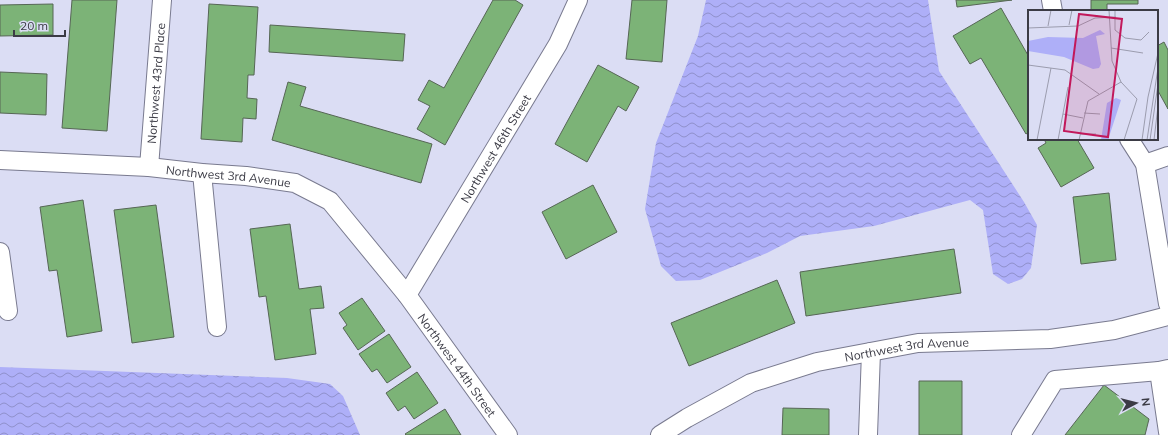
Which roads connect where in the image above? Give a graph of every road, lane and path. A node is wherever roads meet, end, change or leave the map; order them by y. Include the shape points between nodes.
1 (162, 0) edge
2 (578, 0) edge
3 (1051, 0) edge
4 (1053, 10) edge
5 (1130, 140) edge
6 (1168, 156) edge
7 (0, 160) edge
8 (1145, 164) junction
9 (149, 167) junction
10 (202, 173) junction
11 (0, 252) edge
12 (407, 295) junction
13 (1168, 304) edge
14 (8, 311) dead end
15 (1168, 316) edge
16 (216, 327) dead end
17 (870, 352) junction
18 (1164, 370) edge
19 (1168, 432) edge
20 (508, 435) edge
21 (660, 435) edge
22 (868, 435) edge
23 (1021, 435) edge

1 - 9 street, Northwest 43rd Place
2 - 12 street, Northwest 46th Street via 558,44
3 - 4 street
5 - 8 street
6 - 8 street
7 - 9 street, Northwest 3rd Avenue
8 - 13 street
9 - 10 street, Northwest 3rd Avenue
10 - 12 street, Northwest 3rd Avenue via 295,183 330,201
10 - 16 street
11 - 14 street
12 - 20 street, Northwest 44th Street
15 - 17 street, Northwest 3rd Avenue via 1114,330 1050,339 918,343
17 - 21 street, Northwest 3rd Avenue via 817,362 751,383
17 - 22 street
18 - 19 street
18 - 23 street via 1055,380

